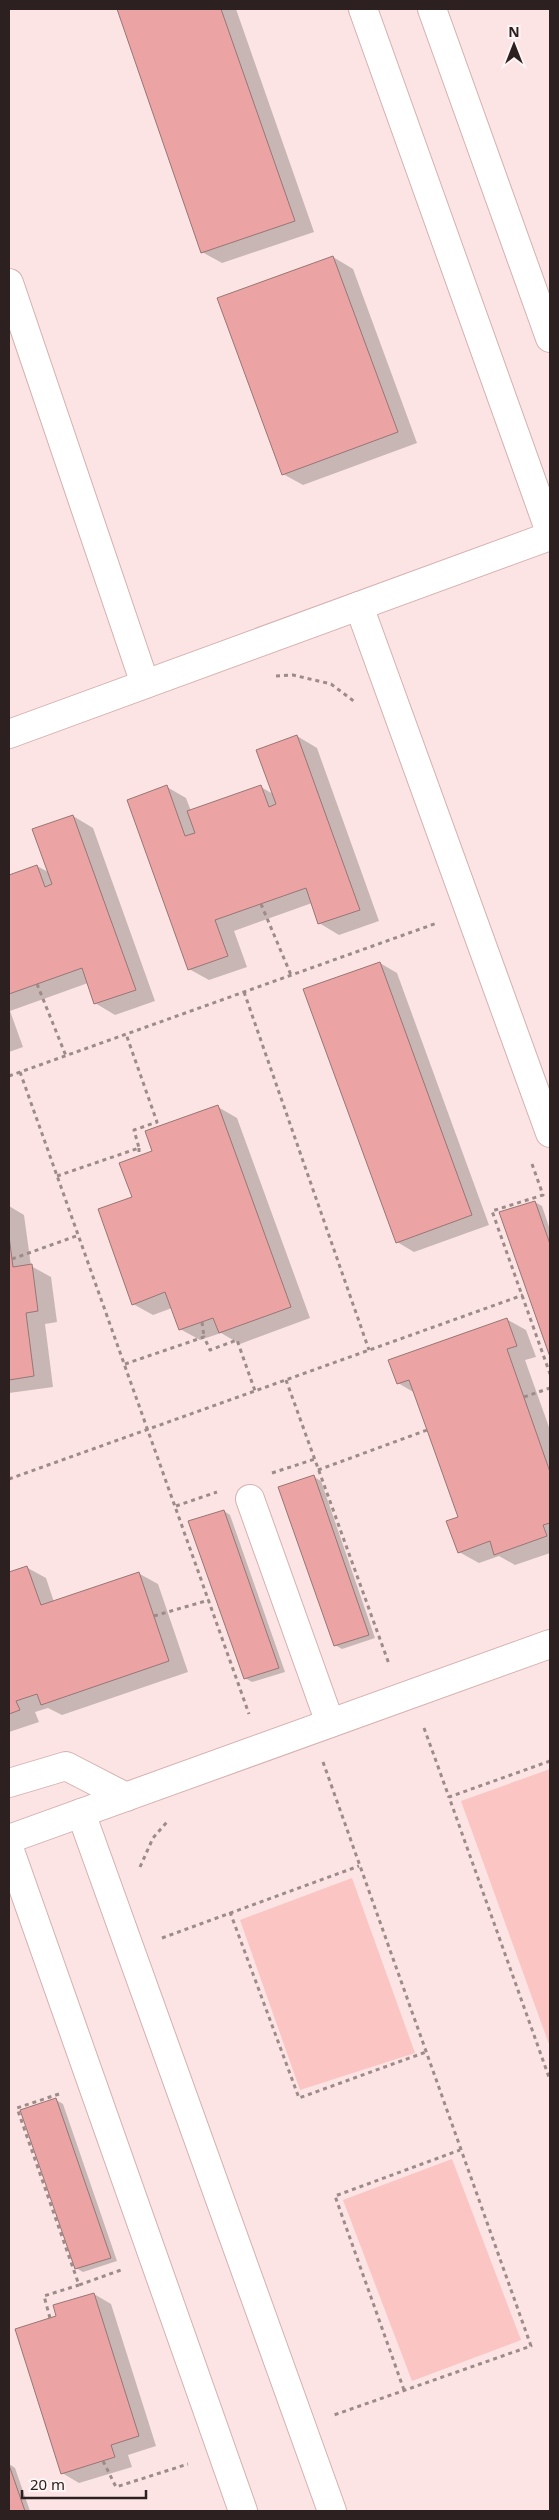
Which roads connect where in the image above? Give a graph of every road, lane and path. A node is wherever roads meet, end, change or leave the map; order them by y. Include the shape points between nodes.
1 (363, 9) edge
2 (432, 9) edge
3 (9, 283) edge
4 (550, 338) edge
5 (550, 534) edge
6 (359, 606) junction
7 (275, 676) dead end
8 (145, 684) junction
9 (359, 705) dead end
10 (9, 734) edge
11 (261, 904) dead end
12 (444, 921) dead end
13 (291, 975) junction
14 (37, 984) dead end
15 (244, 992) junction
16 (126, 1034) junction
17 (66, 1056) junction
18 (20, 1072) junction
19 (9, 1076) edge
20 (550, 1133) edge
21 (139, 1148) junction
22 (139, 1156) dead end
23 (530, 1159) dead end
24 (57, 1176) junction
25 (79, 1235) junction
26 (12, 1259) dead end
27 (522, 1295) junction
28 (202, 1322) dead end
29 (204, 1337) junction
30 (369, 1350) junction
31 (125, 1364) junction
32 (550, 1374) edge
33 (286, 1380) junction
34 (550, 1388) edge
35 (255, 1391) junction
36 (524, 1397) dead end
37 (148, 1429) junction
38 (427, 1430) dead end
39 (318, 1470) junction
40 (9, 1479) edge
41 (250, 1499) dead end
42 (209, 1600) junction
43 (154, 1616) dead end
44 (550, 1644) edge
45 (402, 1698) junction
46 (330, 1723) junction
47 (262, 1747) junction
48 (321, 1757) dead end
49 (550, 1761) edge
50 (9, 1783) edge
51 (126, 1796) junction
52 (450, 1800) junction
53 (81, 1813) junction
54 (172, 1816) dead end
55 (9, 1839) edge
56 (9, 1848) edge
57 (359, 1866) junction
58 (139, 1870) dead end
59 (230, 1912) junction
60 (155, 1941) dead end
61 (426, 2052) junction
62 (550, 2080) edge
63 (63, 2093) dead end
64 (460, 2150) junction
65 (125, 2269) dead end
66 (79, 2285) junction
67 (50, 2318) dead end
68 (404, 2390) junction
69 (326, 2418) dead end
70 (103, 2461) dead end
71 (192, 2463) dead end
72 (243, 2511) edge
73 (332, 2511) edge

1 - 5 street
2 - 4 street
3 - 8 street
5 - 6 street
6 - 8 street
6 - 20 street
7 - 9 path via 293,676 331,684
8 - 10 street
11 - 13 path
12 - 13 path
13 - 15 path
14 - 17 path
15 - 16 path
15 - 30 path
16 - 17 path
16 - 21 path via 157,1122 134,1130
17 - 18 path
18 - 19 path
18 - 24 path
21 - 22 path
21 - 24 path
23 - 27 path via 543,1195 492,1211
24 - 25 path
25 - 26 path
25 - 31 path
27 - 30 path
27 - 32 path
28 - 29 path
29 - 31 path
29 - 35 path via 210,1350 237,1340
30 - 33 path
31 - 37 path
33 - 35 path
33 - 39 path
34 - 36 path
35 - 37 path
37 - 40 path
37 - 42 path
38 - 39 path
39 - 45 path
41 - 46 street
42 - 43 path
42 - 47 path
44 - 45 street
45 - 46 street
45 - 52 path via 411,1723 421,1720
46 - 47 street
47 - 51 street
48 - 57 path
49 - 52 path via 449,1796
50 - 51 street via 66,1766
51 - 53 street
52 - 62 path
53 - 55 street
53 - 73 street
54 - 58 path via 153,1838
56 - 72 street
57 - 59 path
57 - 61 path
59 - 60 path
59 - 61 path via 298,2098
61 - 64 path
63 - 66 path via 17,2108
64 - 68 path via 335,2196
64 - 68 path via 531,2346
65 - 66 path
66 - 67 path via 44,2296
68 - 69 path
70 - 71 path via 116,2486

